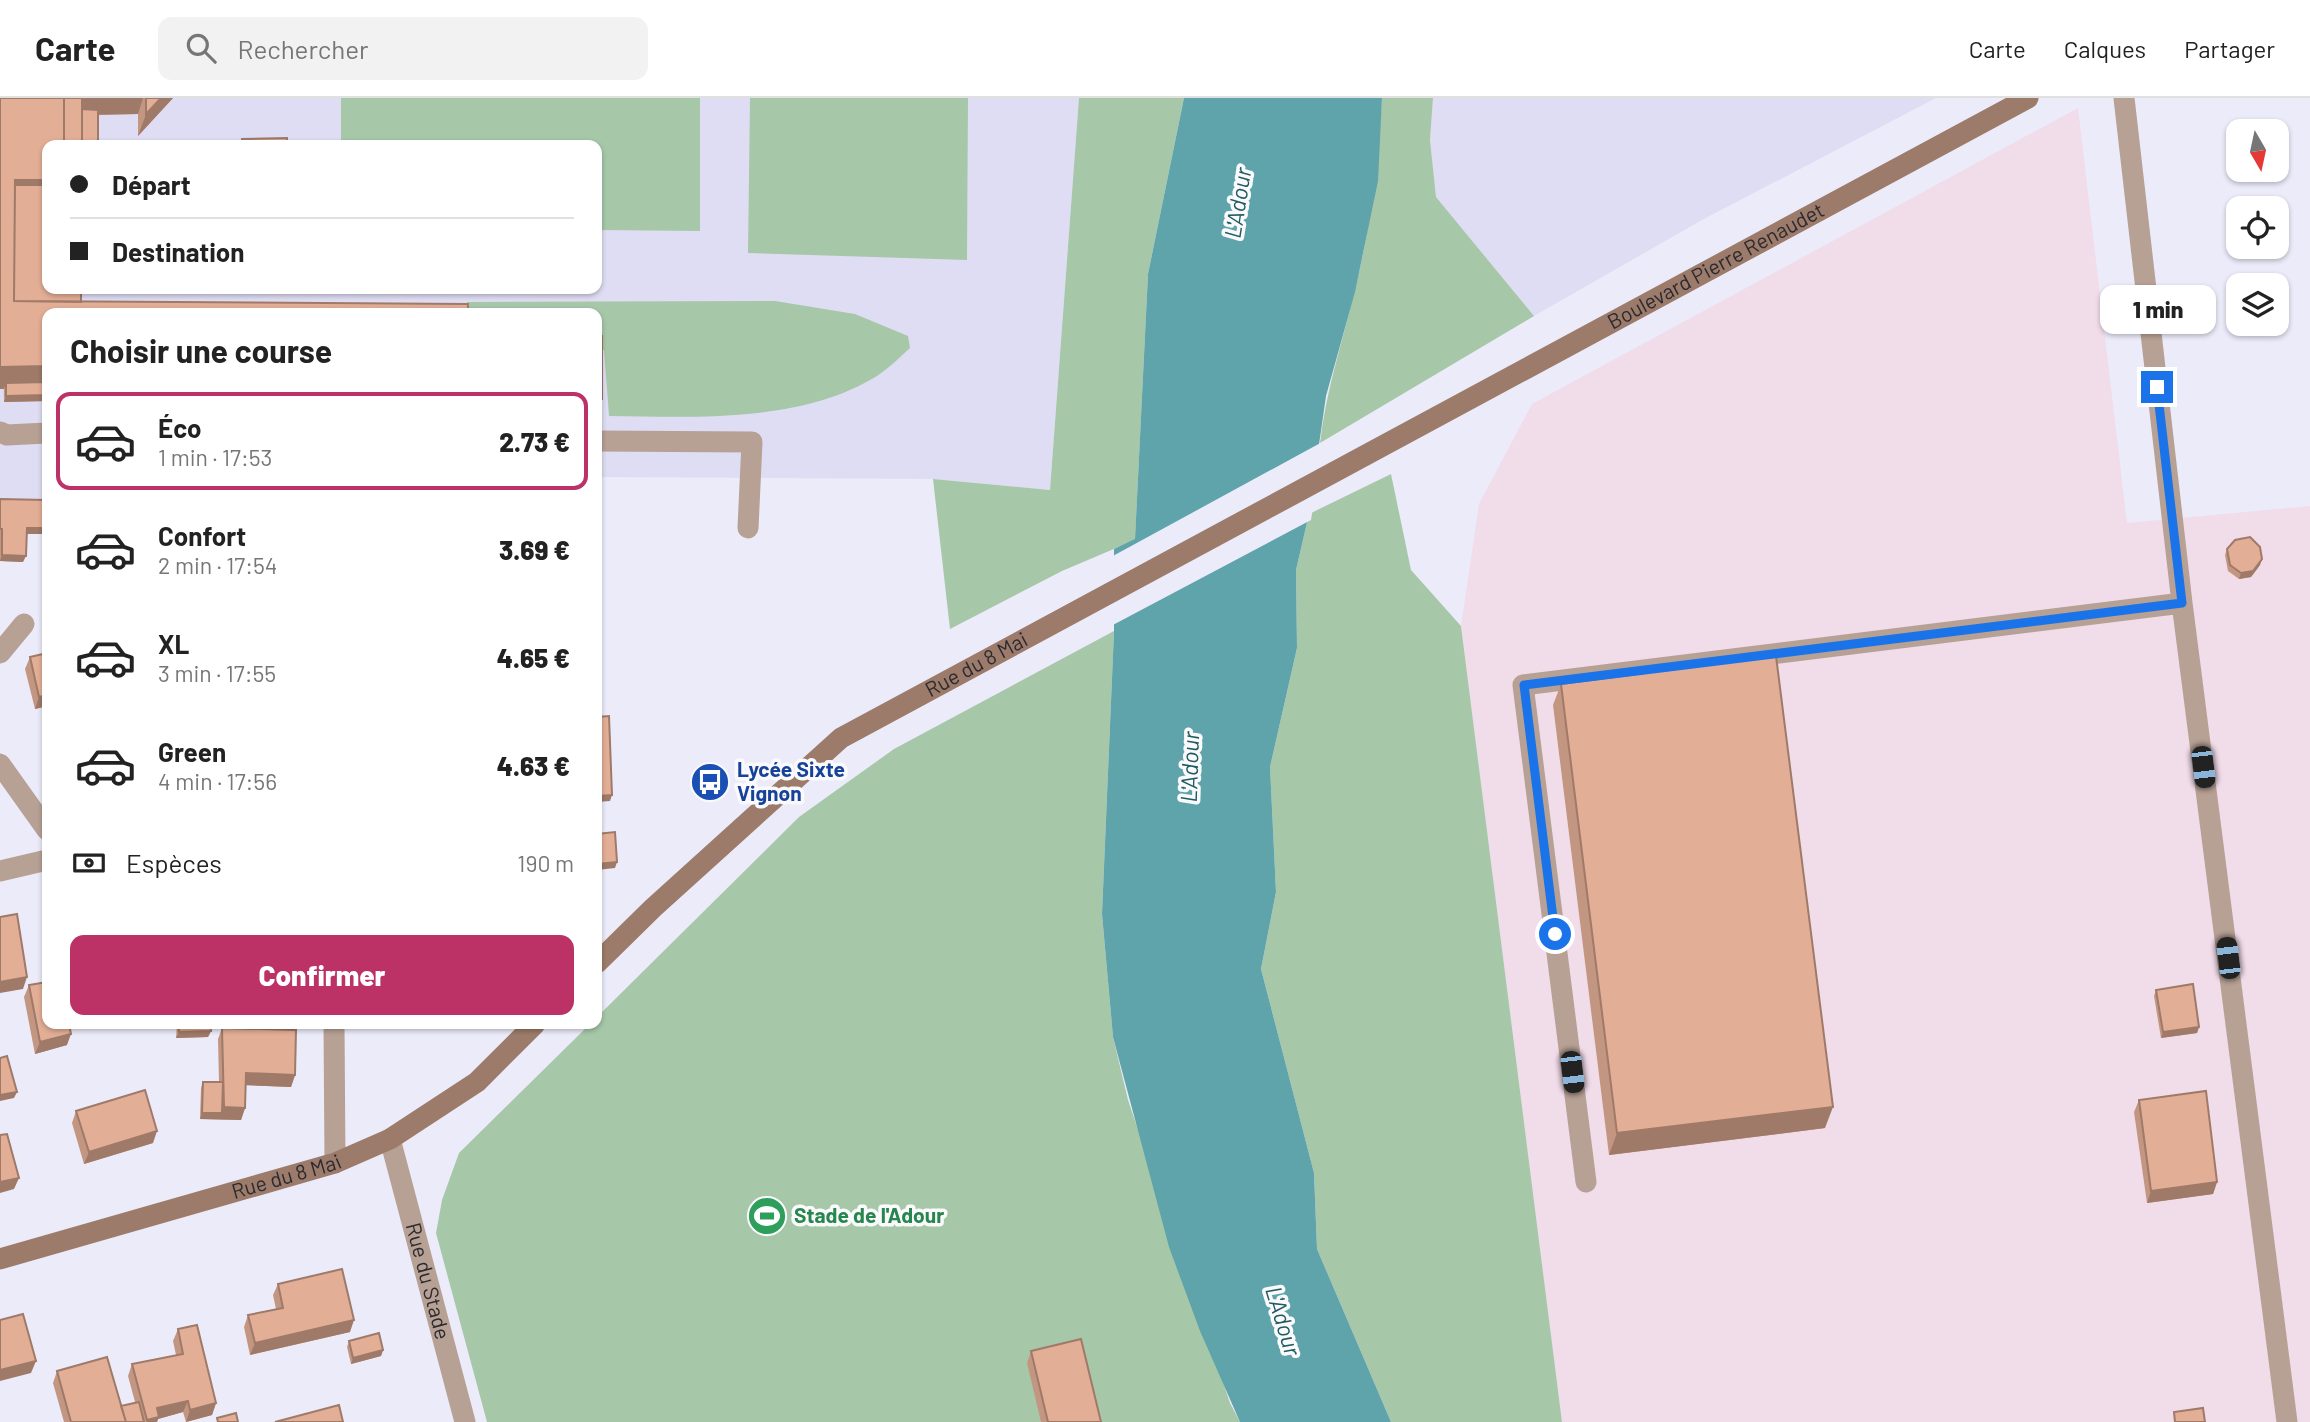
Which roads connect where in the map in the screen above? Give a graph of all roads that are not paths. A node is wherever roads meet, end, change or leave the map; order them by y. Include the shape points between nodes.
1 (2028, 98) edge
2 (2124, 98) edge
3 (0, 432) edge
4 (42, 433) edge
5 (1404, 433) joint
6 (602, 441) edge
7 (748, 528) dead end
8 (2182, 603) junction
9 (24, 624) dead end
10 (0, 653) edge
11 (0, 764) edge
12 (42, 823) edge
13 (42, 861) edge
14 (0, 871) edge
15 (602, 958) edge
16 (334, 1029) edge
17 (530, 1029) edge
18 (390, 1139) junction
19 (335, 1163) junction
20 (1586, 1182) dead end
21 (0, 1259) edge
22 (465, 1422) edge
23 (2287, 1422) edge

1 - 5 street, Boulevard Pierre Renaudet
2 - 8 street
3 - 4 street
5 - 15 street, Rue du 8 Mai via 841,738
6 - 7 street via 752,442
8 - 20 street via 1524,685
8 - 23 street
9 - 10 street
11 - 12 street
13 - 14 street
16 - 19 street
17 - 18 street, Rue du 8 Mai via 477,1082
18 - 19 street, Rue du 8 Mai
18 - 22 street, Rue du Stade
19 - 21 street, Rue du 8 Mai

